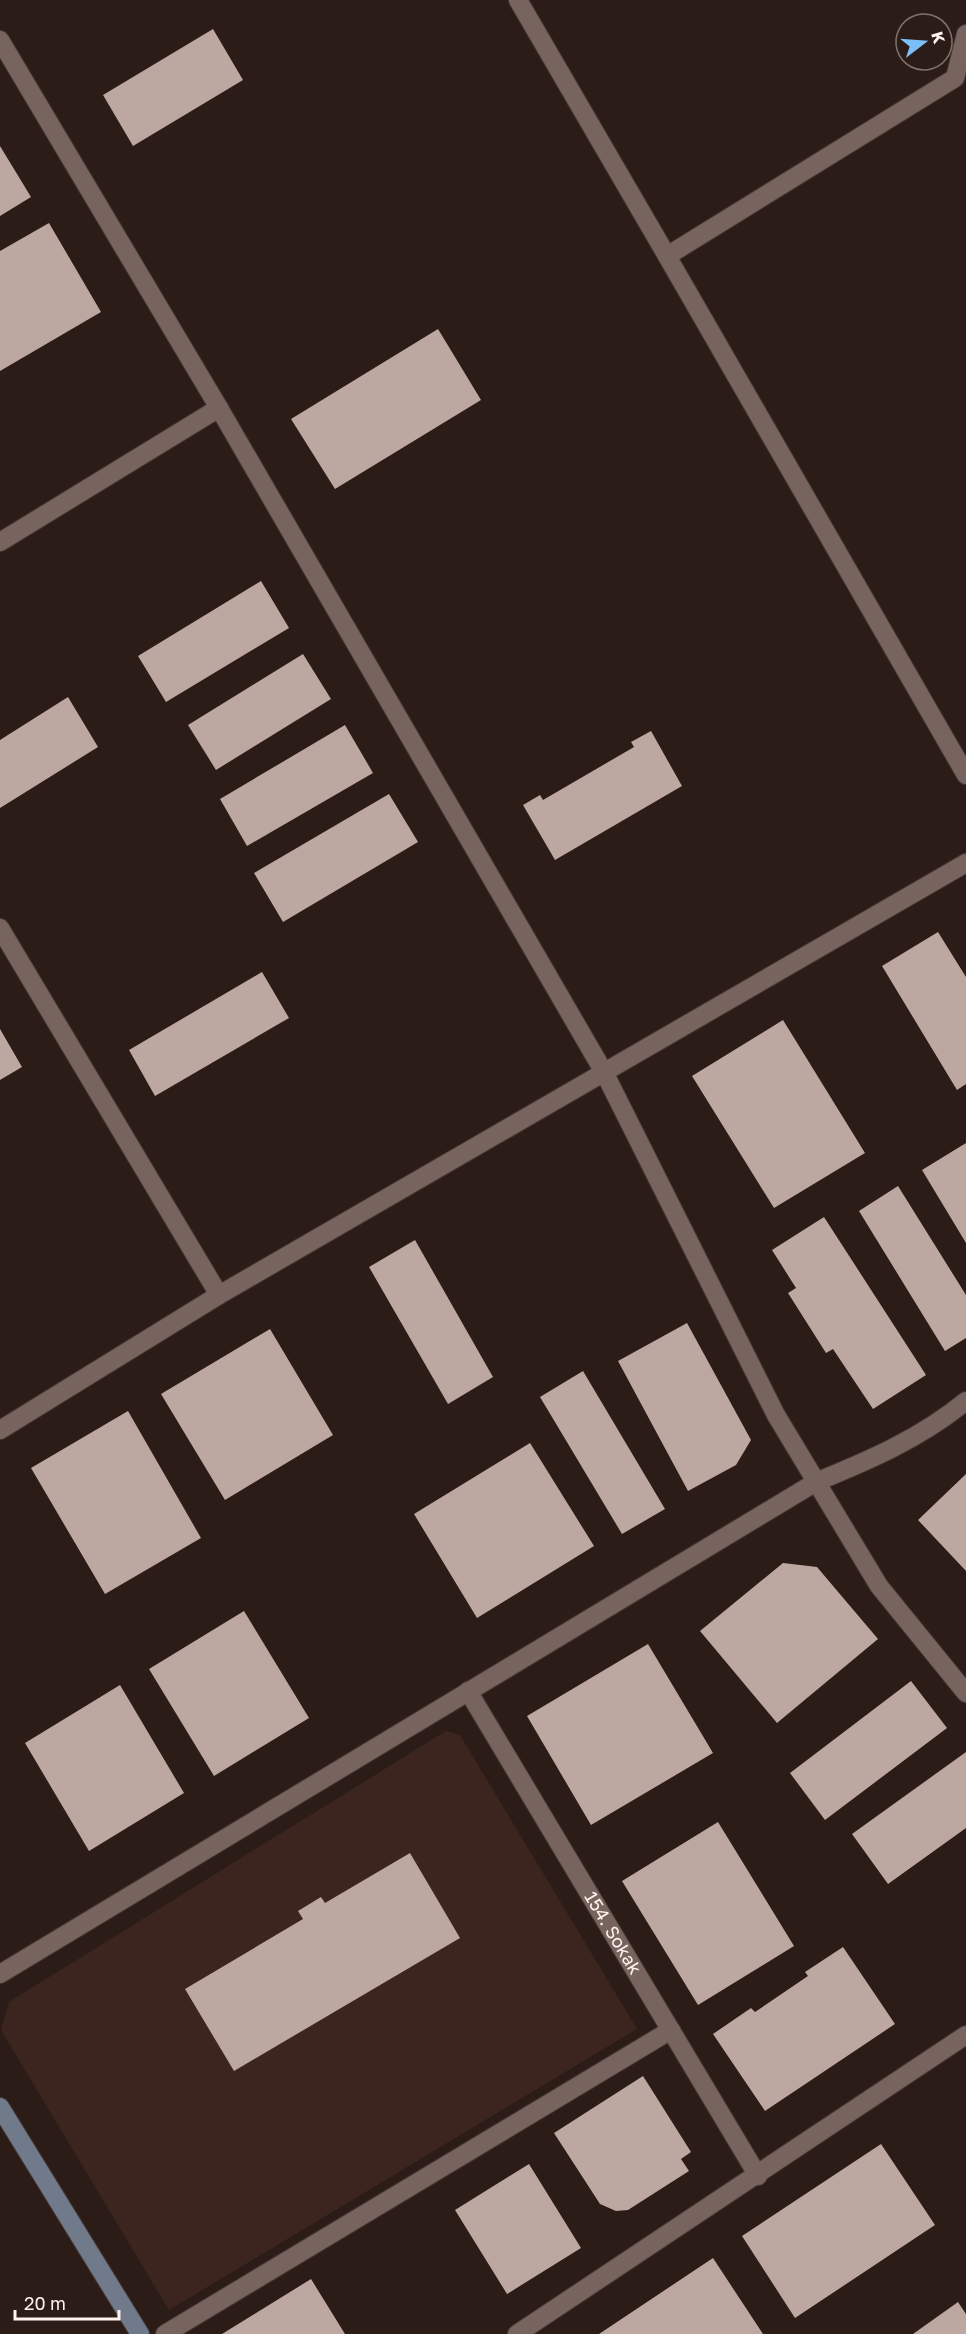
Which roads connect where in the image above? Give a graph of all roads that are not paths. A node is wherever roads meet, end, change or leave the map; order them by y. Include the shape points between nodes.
1 (518, 0) edge
2 (966, 34) edge
3 (0, 40) edge
4 (667, 256) junction
5 (219, 408) junction
6 (0, 542) edge
7 (966, 775) edge
8 (966, 863) edge
9 (0, 928) edge
10 (605, 1074) junction
11 (219, 1295) junction
12 (966, 1401) edge
13 (0, 1430) edge
14 (816, 1482) junction
15 (468, 1691) junction
16 (966, 1693) edge
17 (0, 1974) edge
18 (671, 2030) junction
19 (966, 2036) edge
20 (0, 2107) edge
21 (758, 2176) junction
22 (140, 2334) edge
23 (165, 2334) edge
24 (517, 2334) edge

1 - 4 street
2 - 4 street via 955,78
3 - 5 street
4 - 7 street
5 - 6 street
5 - 10 street
8 - 10 street
9 - 11 street
10 - 11 street
10 - 14 street via 776,1415
11 - 13 street
12 - 14 street via 902,1445
14 - 15 street
14 - 16 street via 879,1586
15 - 17 street
15 - 18 street, 154. Sokak
18 - 21 street, 154. Sokak
18 - 23 street
19 - 21 street
20 - 22 street
21 - 24 street

